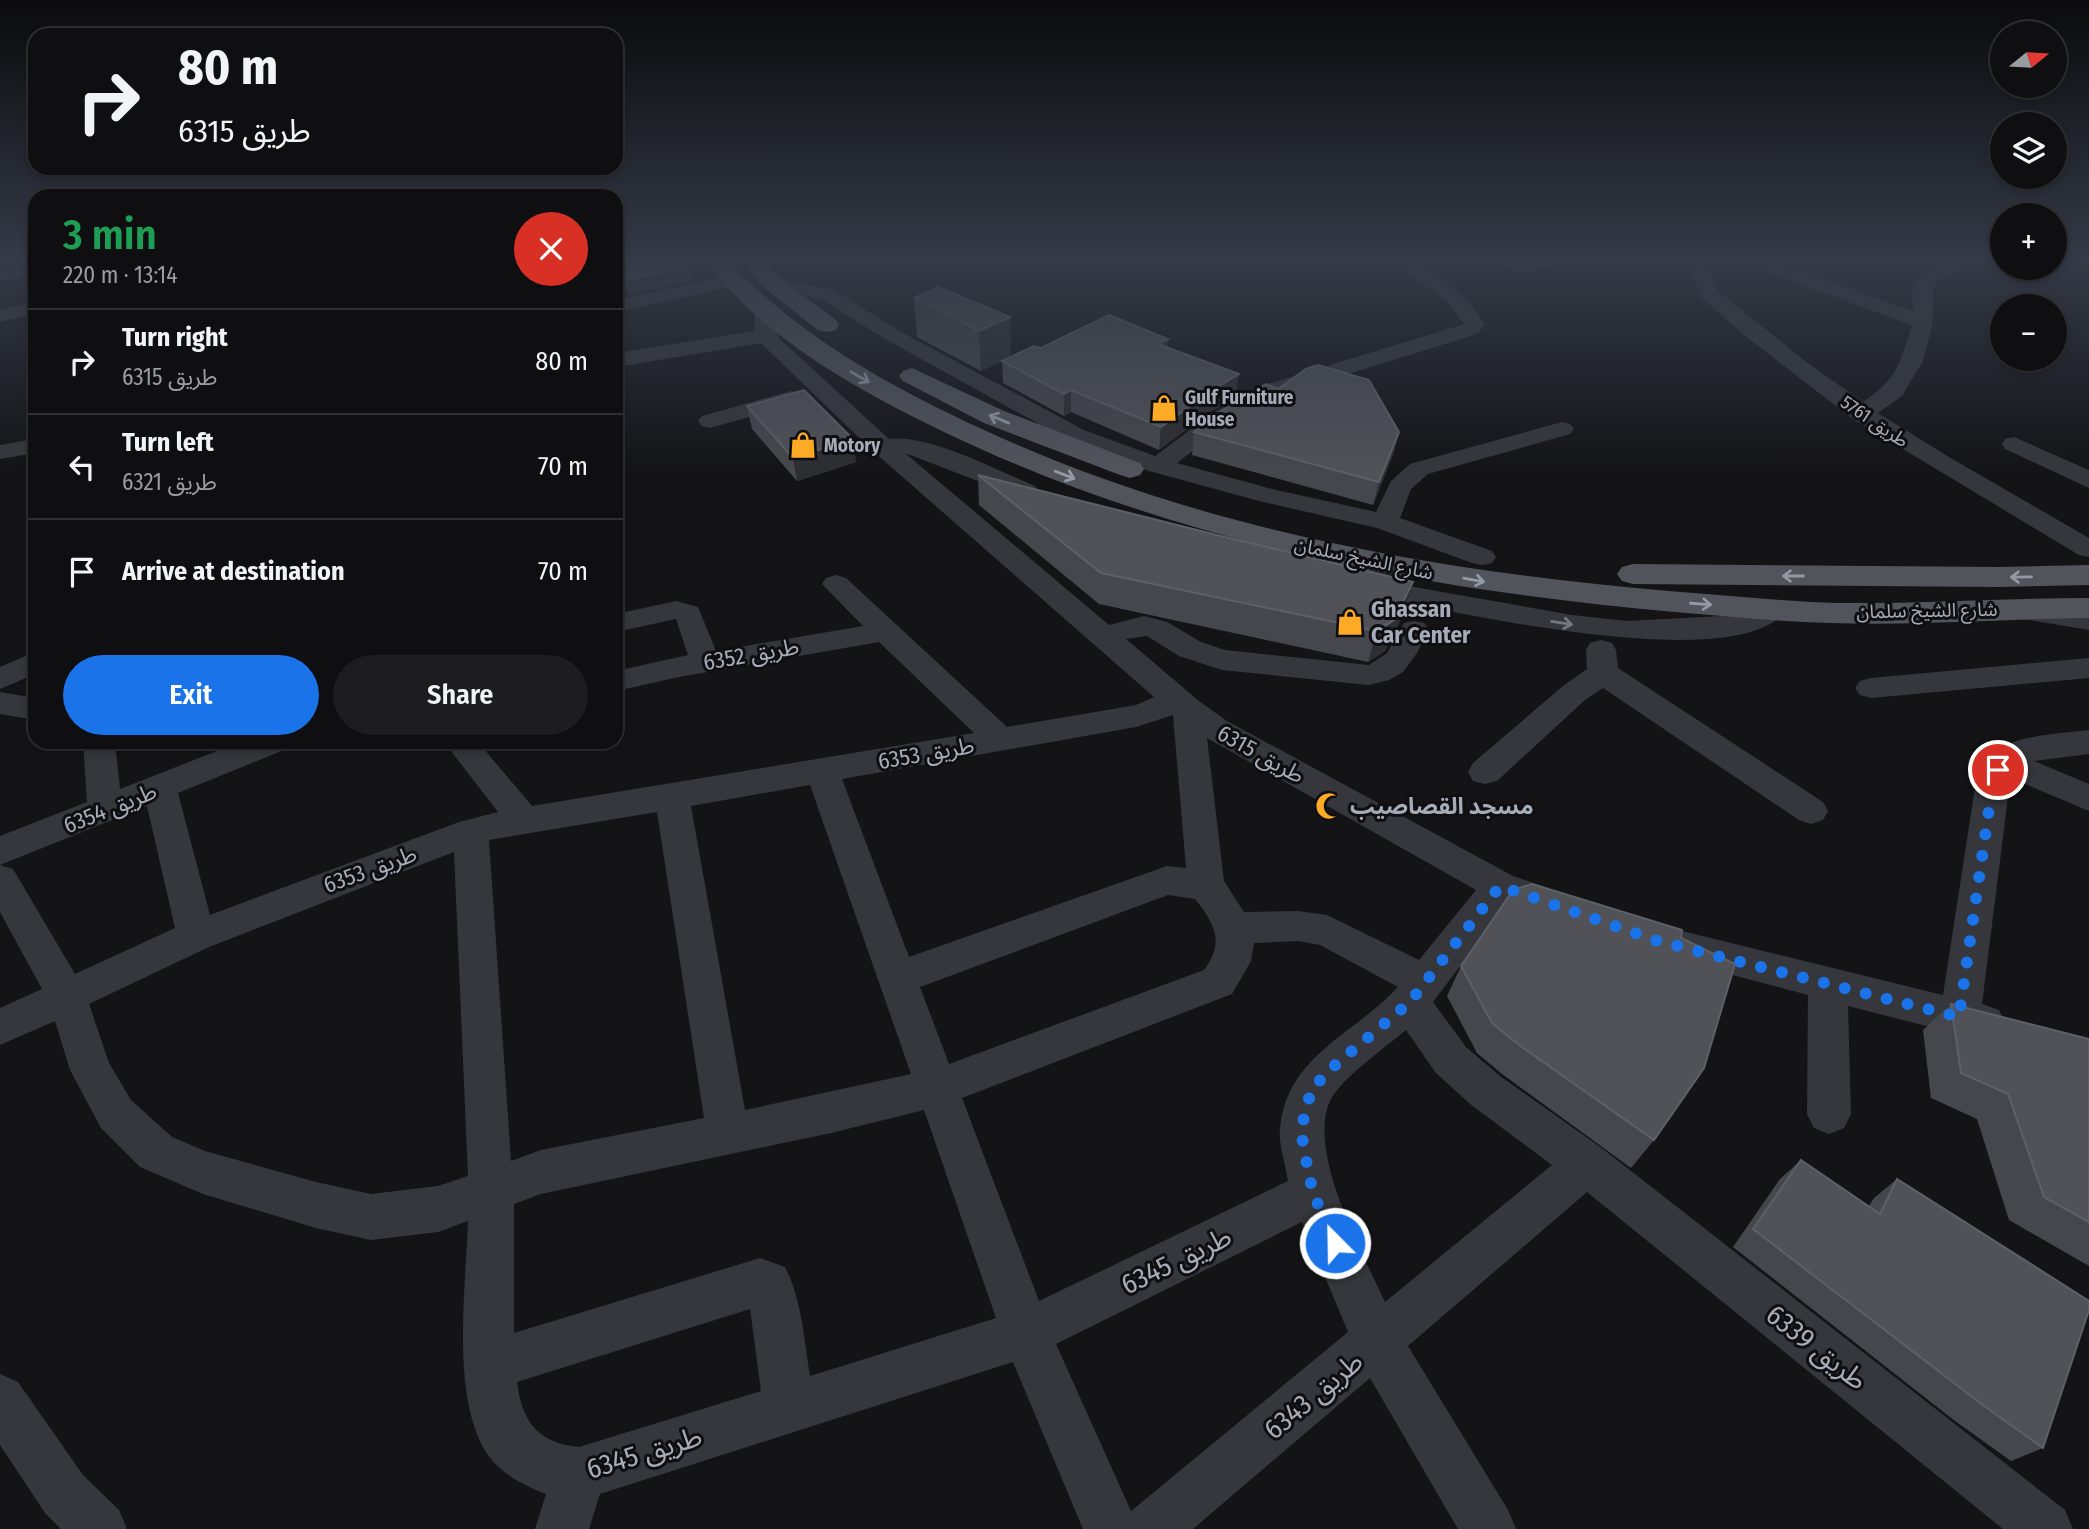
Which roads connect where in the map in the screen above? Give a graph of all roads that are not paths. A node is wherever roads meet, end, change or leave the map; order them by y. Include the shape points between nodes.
1 (712, 328) edge
2 (781, 328) edge
3 (792, 328) edge
4 (829, 328) edge
5 (882, 328) edge
6 (1472, 328) edge
7 (1752, 328) edge
8 (1921, 328) edge
9 (623, 358) edge
10 (1005, 370) edge
11 (982, 382) junction
12 (824, 389) junction
13 (1861, 414) junction
14 (710, 421) dead end
15 (1562, 429) dead end
16 (2014, 444) dead end
17 (28, 447) edge
18 (883, 447) junction
19 (0, 453) edge
20 (1158, 466) junction
21 (977, 474) junction
22 (2089, 480) edge
23 (933, 490) junction
24 (1053, 500) edge
25 (1385, 522) junction
26 (2089, 523) edge
27 (2046, 526) junction
28 (2089, 550) edge
29 (1482, 557) junction
30 (2089, 575) edge
31 (1333, 582) edge
32 (836, 584) dead end
33 (2004, 608) junction
34 (2089, 608) edge
35 (1773, 609) junction
36 (623, 621) edge
37 (2089, 621) edge
38 (1597, 627) junction
39 (1414, 630) dead end
40 (887, 631) junction
41 (1104, 637) junction
42 (705, 662) junction
43 (28, 665) edge
44 (2089, 668) edge
45 (1603, 673) junction
46 (0, 679) edge
47 (623, 680) edge
48 (1871, 688) dead end
49 (0, 703) edge
50 (1182, 704) junction
51 (28, 708) edge
52 (1001, 740) junction
53 (2089, 742) edge
54 (100, 749) edge
55 (236, 749) edge
56 (466, 749) edge
57 (215, 753) edge
58 (2004, 762) junction
59 (822, 772) junction
60 (1485, 772) dead end
61 (160, 788) junction
62 (673, 797) junction
63 (2089, 798) edge
64 (105, 810) junction
65 (1811, 811) dead end
66 (524, 820) junction
67 (471, 831) junction
68 (0, 851) edge
69 (0, 879) edge
70 (1206, 886) junction
71 (1500, 886) junction
72 (1587, 917) edge
73 (1234, 928) junction
74 (1635, 933) edge
75 (196, 936) junction
76 (898, 978) junction
77 (1828, 983) junction
78 (1418, 992) junction
79 (66, 994) junction
80 (1959, 1017) junction
81 (0, 1027) edge
82 (2024, 1033) edge
83 (936, 1088) junction
84 (1829, 1114) dead end
85 (728, 1135) junction
86 (1587, 1164) junction
87 (491, 1192) junction
88 (1313, 1193) junction
89 (1026, 1333) junction
90 (1377, 1342) junction
91 (489, 1366) junction
92 (0, 1400) edge
93 (789, 1407) junction
94 (579, 1474) junction
95 (1173, 1522) edge
96 (100, 1529) edge
97 (562, 1529) edge
98 (1111, 1529) edge
99 (1489, 1529) edge
100 (2046, 1529) edge

1 - 9 street
2 - 12 street, طريق 6315
3 -> 35 main road, شارع الشيخ سلمان via 844,368 967,434 1065,475 1194,518 1335,555 1494,583
29 -> 4 main road, شارع الشيخ سلمان via 1351,532 1213,497 1098,459 994,417
5 - 11 street
6 - 20 street via 1264,393 1218,420
7 - 13 street, طريق 5761
8 - 13 street via 1912,361 1894,391
10 - 11 street
11 - 20 street via 1076,435
12 - 14 street
12 - 18 street, طريق 6315
13 - 27 street, طريق 5761
15 - 25 street via 1419,469 1400,486
16 - 22 street
17 - 19 street
18 - 21 street via 916,447
18 - 23 street, طريق 6315
20 - 25 street
21 - 23 street via 957,476
21 - 24 street
23 - 41 street, طريق 6315
25 - 29 street
26 - 27 street
27 - 28 street, طريق 5761
30 -> 29 main road, شارع الشيخ سلمان via 1648,576
31 -> 38 street
32 - 40 street
33 - 34 main road, شارع الشيخ سلمان
33 - 35 main road, شارع الشيخ سلمان via 1833,613
33 - 37 street
35 - 38 street via 1746,624 1691,629
36 - 42 street via 676,610 688,613
38 - 45 street
39 - 41 lane via 1395,666 1369,675 1222,660 1144,625
40 - 42 street, طريق 6352
40 - 52 street
41 - 50 street, طريق 6315
42 - 47 street, طريق 6352
43 - 46 street
44 - 48 street
45 - 60 street
45 - 65 street
49 - 51 street
50 - 52 street, طريق 6353
50 - 70 street
50 - 71 street, طريق 6315 via 1216,729
52 - 59 street, طريق 6353
53 - 58 street via 2032,751
54 - 64 street
55 - 57 street, طريق 6354
56 - 66 street
57 - 61 street, طريق 6354
58 - 63 street
58 - 80 street via 1993,781
59 - 62 street, طريق 6353
59 - 76 street
61 - 64 street, طريق 6354
61 - 75 street
62 - 66 street, طريق 6353
62 - 85 street
64 - 68 street, طريق 6354
66 - 67 street, طريق 6353
67 - 75 street, طريق 6353
67 - 87 street, طريق 6345
69 - 79 street
70 - 73 street
70 - 76 street via 1167,880 1139,888
71 - 72 street, طريق 6315
71 - 78 street, طريق 6343
73 - 78 street via 1298,926 1327,931
73 - 83 street via 1233,957 1218,982
74 - 77 street
75 - 79 street, طريق 6353
76 - 83 street
77 - 80 street
77 - 84 street
78 - 86 street, طريق 6339 via 1451,1060
78 - 88 street, طريق 6343 via 1311,1091 1301,1129
79 - 81 street, طريق 6353
79 - 87 street via 91,1070 116,1114 156,1152 203,1172 371,1217 438,1209
80 - 82 street
83 - 85 street
83 - 89 street
85 - 87 street via 541,1172
86 - 90 street
86 - 100 street, طريق 6339
87 - 91 street, طريق 6345
88 - 89 street, طريق 6345
88 - 90 street, طريق 6343
89 - 93 street, طريق 6345
89 - 98 street
90 - 95 street, طريق 6343
90 - 99 street
91 - 93 street via 760,1282 768,1284 772,1292
91 - 94 street, طريق 6345 via 495,1411 507,1437 532,1461 558,1472
92 - 96 street via 64,1494
93 - 94 street, طريق 6345
94 - 97 street

